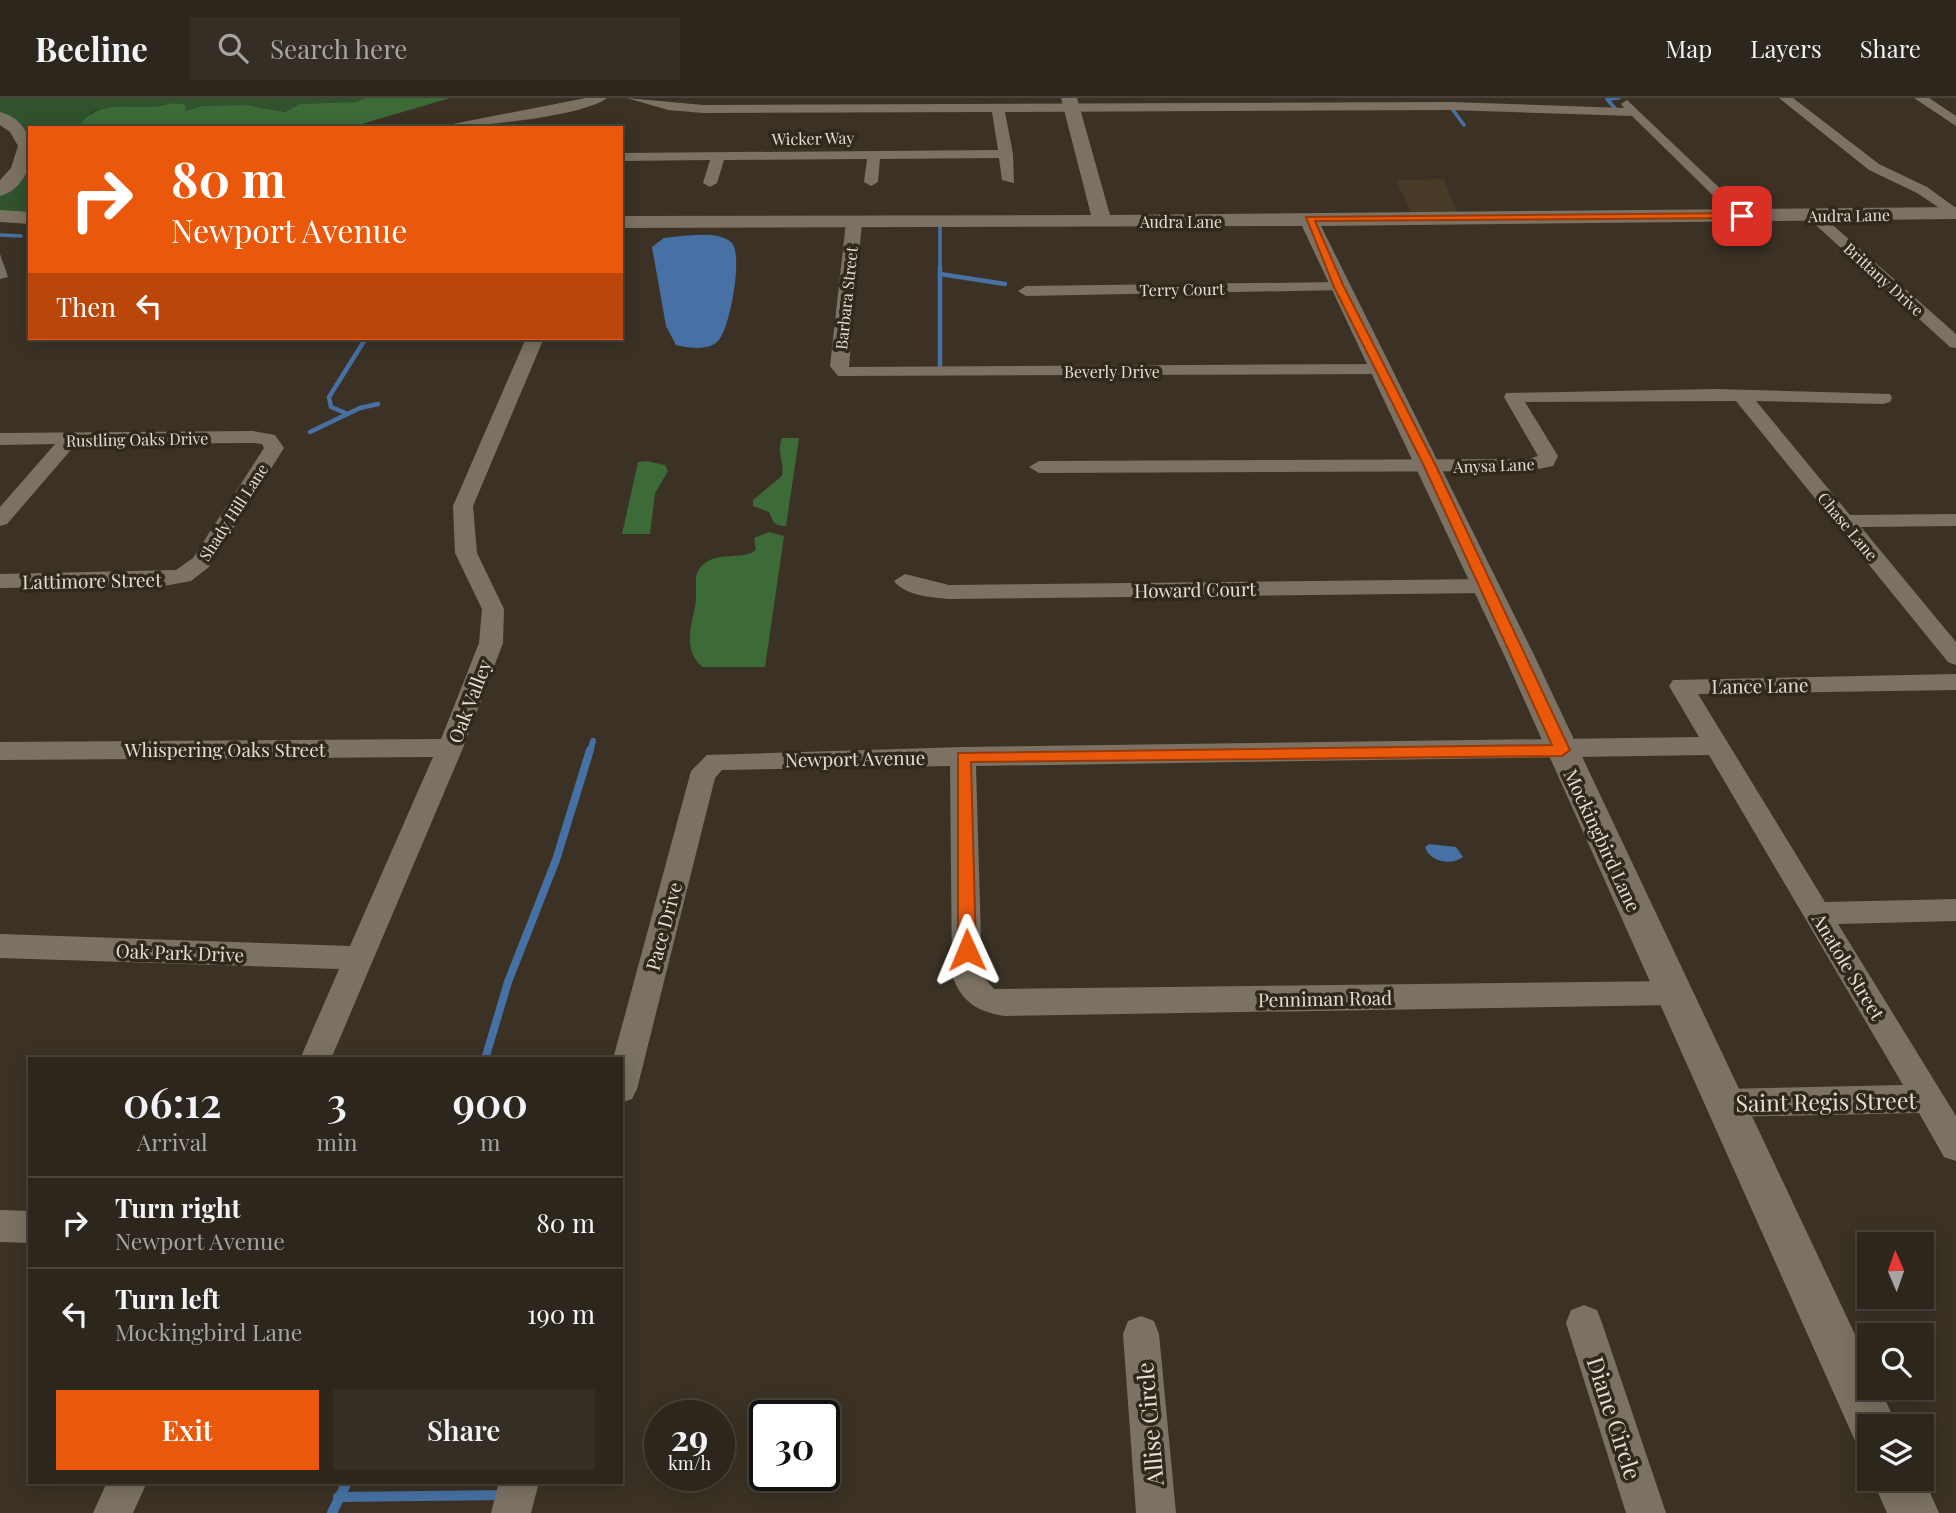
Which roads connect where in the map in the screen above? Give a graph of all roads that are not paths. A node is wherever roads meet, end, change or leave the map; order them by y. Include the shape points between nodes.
1 (601, 98) edge
2 (633, 98) edge
3 (1785, 98) edge
4 (1920, 98) edge
5 (1411, 102) edge
6 (1286, 103) edge
7 (1071, 104) edge
8 (1529, 104) edge
9 (998, 107) junction
10 (0, 117) edge
11 (1956, 122) edge
12 (452, 126) edge
13 (1006, 154) junction
14 (874, 155) junction
15 (718, 156) junction
16 (623, 157) edge
17 (1009, 180) dead end
18 (872, 182) dead end
19 (710, 184) dead end
20 (0, 191) edge
21 (1955, 214) edge
22 (1813, 215) junction
23 (0, 216) edge
24 (1742, 216) junction
25 (28, 218) edge
26 (1309, 219) junction
27 (1102, 221) junction
28 (623, 222) edge
29 (854, 222) junction
30 (1339, 287) junction
31 (1026, 291) dead end
32 (534, 340) edge
33 (1956, 343) edge
34 (1380, 369) junction
35 (844, 372) joint
36 (1741, 396) junction
37 (1883, 398) dead end
38 (0, 439) edge
39 (69, 440) junction
40 (272, 442) joint
41 (1430, 466) junction
42 (1039, 467) dead end
43 (0, 520) edge
44 (1956, 520) edge
45 (1844, 521) junction
46 (183, 576) joint
47 (0, 581) edge
48 (905, 581) dead end
49 (1486, 586) junction
50 (1956, 657) edge
51 (1956, 682) edge
52 (1716, 746) junction
53 (450, 748) junction
54 (1562, 750) junction
55 (0, 751) edge
56 (963, 757) junction
57 (709, 765) joint
58 (1741, 787) joint
59 (1956, 910) edge
60 (1818, 913) junction
61 (0, 946) edge
62 (360, 958) junction
63 (1673, 993) junction
64 (316, 1057) edge
65 (623, 1080) edge
66 (1928, 1099) junction
67 (1723, 1103) junction
68 (1956, 1146) edge
69 (0, 1226) edge
70 (28, 1227) edge
71 (1584, 1323) dead end
72 (1141, 1335) dead end
73 (1867, 1414) edge
74 (126, 1484) edge
75 (518, 1484) edge
76 (1903, 1491) edge
77 (113, 1513) edge
78 (511, 1513) edge
79 (1156, 1513) edge
80 (1646, 1513) edge
81 (1913, 1513) edge

1 - 12 street via 541,113
2 - 9 street via 703,109
3 - 21 street via 1874,167 1922,190
4 - 11 street
5 - 6 street
5 - 8 street
6 - 7 street
7 - 9 street
7 - 27 street
8 - 24 street via 1631,108
9 - 13 street
10 - 20 street via 17,128 27,146 19,170
13 - 14 street, Wicker Way
13 - 17 street
14 - 15 street, Wicker Way
14 - 18 street
15 - 16 street, Wicker Way
15 - 19 street
21 - 22 street, Audra Lane
22 - 24 street, Audra Lane
22 - 33 street, Brittany Drive
23 - 25 street
24 - 26 street, Audra Lane
26 - 27 street, Audra Lane
26 - 30 street, Mockingbird Lane
27 - 29 street, Audra Lane
28 - 29 street, Audra Lane
29 - 35 street, Barbara Street via 839,366
30 - 31 street, Terry Court
30 - 34 street, Mockingbird Lane
32 - 53 street, Oak Valley via 463,506 466,553 491,601 494,632
34 - 35 street, Beverly Drive
34 - 41 street, Mockingbird Lane
36 - 37 street, Anysa Lane
36 - 41 street, Anysa Lane via 1513,397 1546,453 1546,462
36 - 45 street, Chase Lane
38 - 39 street, Rustling Oaks Drive
39 - 40 street, Rustling Oaks Drive via 253,437
39 - 43 street
40 - 46 street, Shady Hill Lane via 273,451 201,562
41 - 42 street, Anysa Lane
41 - 49 street, Mockingbird Lane
44 - 45 street
45 - 50 street, Chase Lane
46 - 47 street, Lattimore Street
48 - 49 street, Howard Court via 949,592
49 - 54 street, Mockingbird Lane
51 - 52 street, Lance Lane via 1681,686
52 - 54 street, Newport Avenue
52 - 58 street, Lance Lane
53 - 55 street, Whispering Oaks Street
53 - 62 street, Oak Valley
54 - 56 street, Newport Avenue
54 - 63 street, Mockingbird Lane
56 - 57 street, Newport Avenue via 734,759
56 - 63 street, Penniman Road via 967,975 978,996 1005,1003
57 - 65 street, Pace Drive
58 - 60 street, Anatole Street
59 - 60 street
60 - 66 street, Anatole Street
61 - 62 street, Oak Park Drive
62 - 64 street, Oak Valley
63 - 67 street, Mockingbird Lane
66 - 67 street, Saint Regis Street
66 - 68 street, Anatole Street
67 - 73 street, Mockingbird Lane
69 - 70 street
71 - 80 street, Diane Circle
72 - 79 street, Allise Circle
74 - 77 street
75 - 78 street
76 - 81 street

